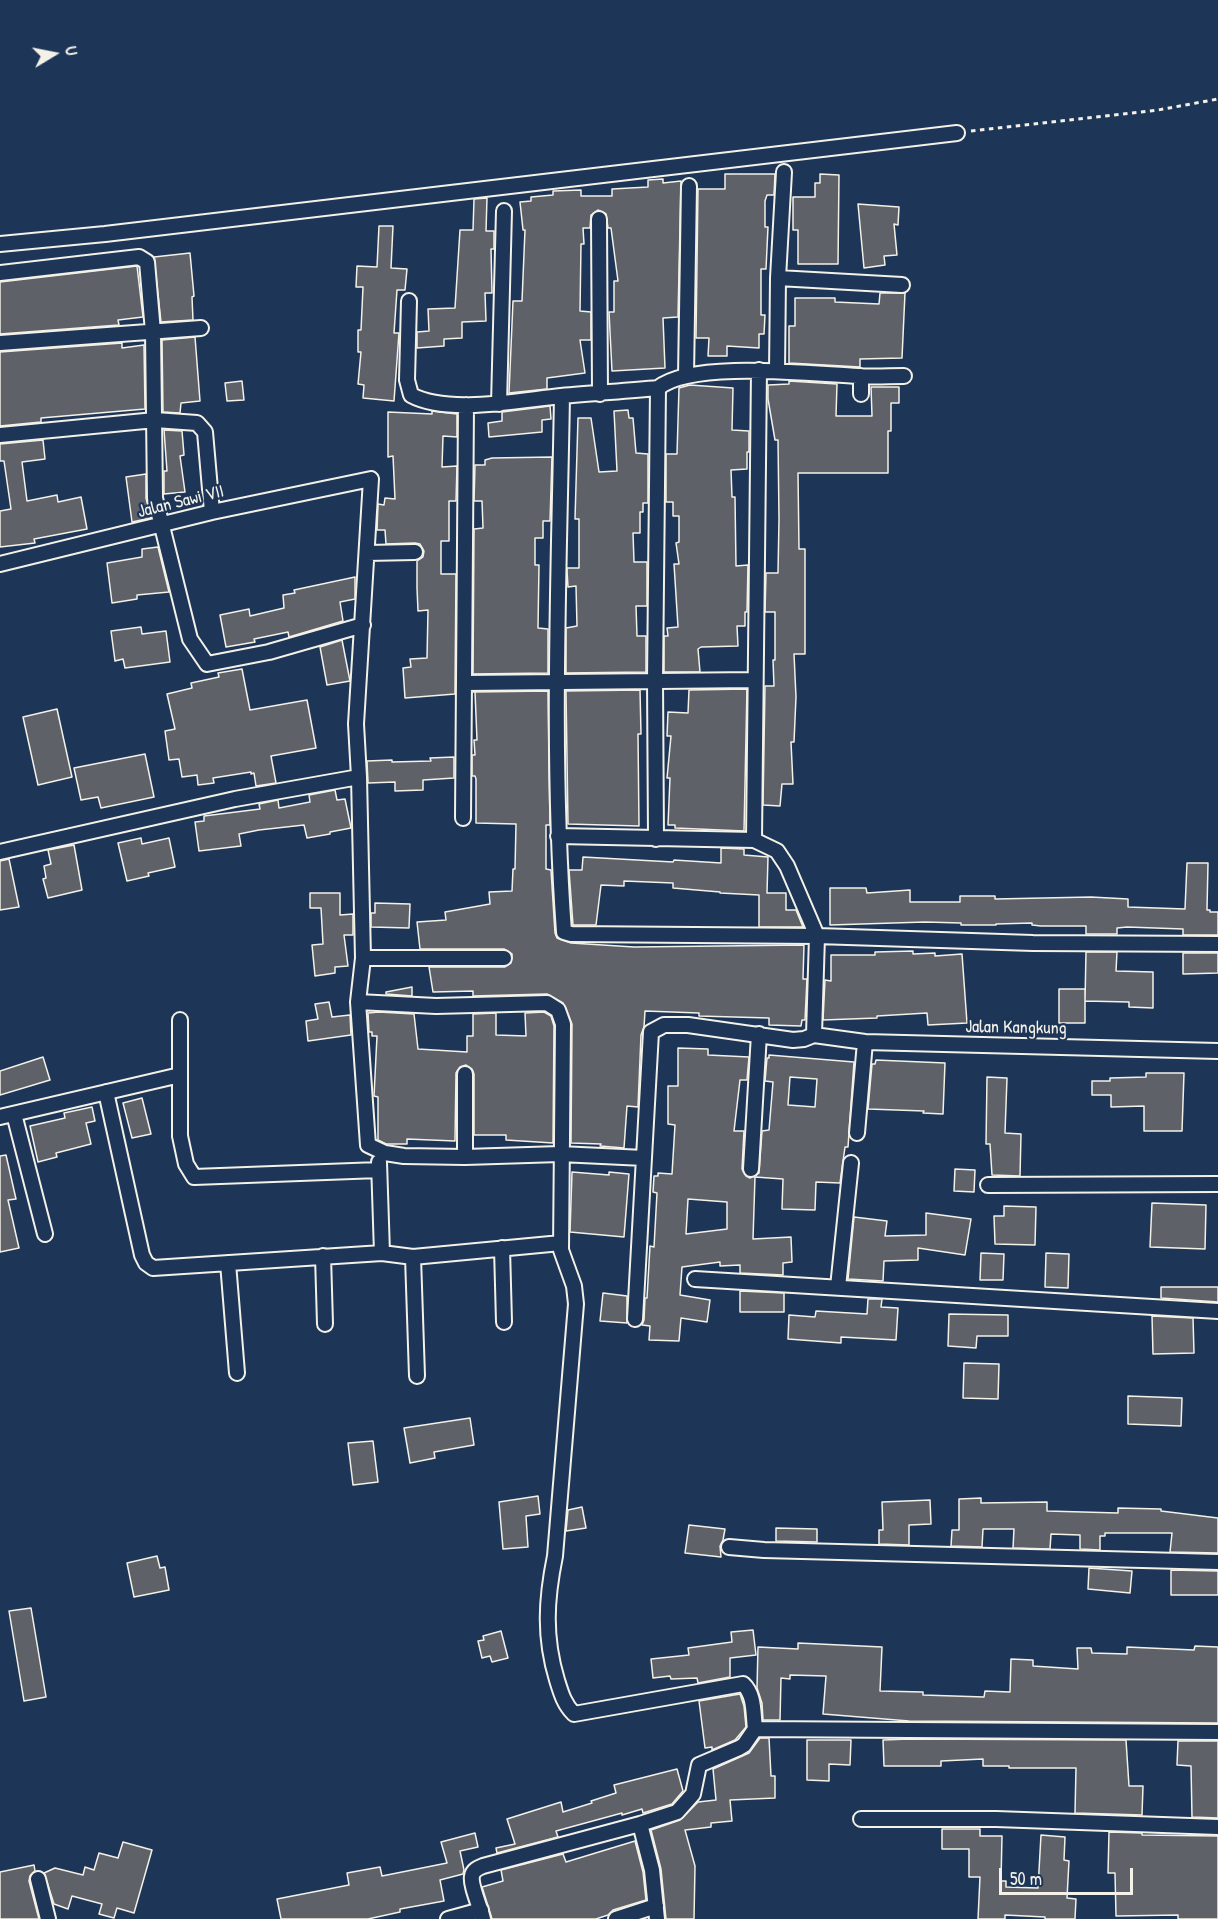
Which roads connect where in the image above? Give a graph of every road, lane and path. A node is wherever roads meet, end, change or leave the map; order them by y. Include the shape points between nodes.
1 (1218, 99) edge
2 (957, 133) joint
3 (784, 172) dead end
4 (689, 186) dead end
5 (504, 211) dead end
6 (599, 219) dead end
7 (0, 244) edge
8 (0, 273) edge
9 (778, 278) junction
10 (902, 285) dead end
11 (409, 301) dead end
12 (201, 328) dead end
13 (153, 332) junction
14 (0, 343) edge
15 (759, 370) junction
16 (777, 371) junction
17 (686, 375) junction
18 (861, 376) junction
19 (904, 376) dead end
20 (658, 388) junction
21 (600, 394) junction
22 (861, 394) dead end
23 (562, 396) junction
24 (499, 404) junction
25 (466, 405) junction
26 (155, 420) junction
27 (0, 435) edge
28 (212, 512) junction
29 (162, 526) junction
30 (415, 552) dead end
31 (367, 553) junction
32 (0, 564) edge
33 (363, 626) junction
34 (655, 680) junction
35 (755, 680) junction
36 (557, 682) junction
37 (465, 683) junction
38 (359, 777) junction
39 (463, 818) dead end
40 (558, 836) junction
41 (656, 839) junction
42 (754, 840) junction
43 (0, 852) edge
44 (817, 936) junction
45 (1218, 944) edge
46 (363, 958) junction
47 (504, 958) dead end
48 (358, 1002) junction
49 (180, 1020) dead end
50 (759, 1034) junction
51 (814, 1035) junction
52 (865, 1042) junction
53 (1218, 1051) edge
54 (465, 1074) dead end
55 (180, 1075) junction
56 (106, 1092) junction
57 (7, 1115) edge
58 (857, 1133) dead end
59 (379, 1151) junction
60 (560, 1154) junction
61 (465, 1156) junction
62 (644, 1158) junction
63 (851, 1163) dead end
64 (751, 1169) dead end
65 (380, 1170) junction
66 (1218, 1184) edge
67 (988, 1185) dead end
68 (45, 1234) dead end
69 (561, 1243) junction
70 (502, 1248) junction
71 (382, 1253) junction
72 (323, 1256) junction
73 (413, 1257) junction
74 (228, 1263) junction
75 (695, 1279) dead end
76 (838, 1287) junction
77 (1218, 1311) edge
78 (635, 1318) dead end
79 (504, 1322) dead end
80 (324, 1324) dead end
81 (237, 1373) dead end
82 (417, 1376) dead end
83 (729, 1547) dead end
84 (1218, 1562) edge
85 (755, 1729) junction
86 (1218, 1732) edge
87 (861, 1819) dead end
88 (640, 1824) junction
89 (1218, 1827) edge
90 (38, 1879) dead end
91 (656, 1912) edge
92 (482, 1914) edge
93 (48, 1919) edge
94 (448, 1919) edge
95 (616, 1919) edge

1 - 2 path via 1158,110
2 - 7 street
3 - 9 street
4 - 17 street
5 - 24 street
6 - 21 street
8 - 13 street via 139,257 147,262
9 - 10 street
9 - 16 street
11 - 25 street via 407,380 411,395 422,402
12 - 13 street
13 - 14 street
13 - 26 street
15 - 16 street
15 - 17 street
15 - 35 street
16 - 18 street
17 - 20 street via 667,380
18 - 19 street
18 - 22 street
20 - 21 street
20 - 34 street
21 - 23 street
23 - 24 street
23 - 36 street
24 - 25 street
25 - 37 street
26 - 27 street
26 - 28 street via 197,423 202,427
26 - 29 street via 155,498
28 - 29 street, Jalan Sawi VII
28 - 31 street, Jalan Sawi VII via 371,480
29 - 32 street, Jalan Sawi VII
29 - 33 street via 190,639 207,664 269,652
30 - 31 street
31 - 33 street
33 - 38 street via 356,724
34 - 35 street
34 - 36 street
34 - 41 street
35 - 42 street
36 - 37 street
36 - 40 street
37 - 39 street
38 - 43 street via 235,799
38 - 46 street
40 - 41 street
40 - 44 street via 564,932
41 - 42 street
42 - 44 street via 777,851 787,866
44 - 45 street
44 - 51 street
46 - 47 street
46 - 48 street
48 - 59 street via 368,1145
48 - 60 street via 436,1006 547,1003 558,1010 563,1024
49 - 55 street
50 - 51 street, Jalan Kangkung via 793,1040
50 - 62 street, Jalan Kangkung via 688,1025 664,1025 651,1032
50 - 64 street
51 - 52 street, Jalan Kangkung
52 - 53 street, Jalan Kangkung
52 - 58 street
54 - 61 street
55 - 56 street
55 - 65 street via 180,1136 186,1164 194,1177
56 - 57 street
56 - 74 street via 146,1263 153,1268
57 - 68 street
59 - 61 street via 404,1156
59 - 65 street
60 - 61 street
60 - 62 street
60 - 69 street
62 - 78 street
63 - 76 street
65 - 71 street
66 - 67 street
69 - 70 street
69 - 85 street via 576,1304 547,1631 550,1658 565,1703 579,1713 743,1684 752,1696
70 - 73 street
70 - 79 street
71 - 72 street
71 - 73 street
72 - 74 street
72 - 80 street
73 - 82 street
74 - 81 street
75 - 76 street
76 - 77 street
83 - 84 street
85 - 86 street
85 - 88 street via 744,1745 699,1765 693,1794 677,1812
87 - 89 street via 996,1819
88 - 91 street via 650,1860
88 - 92 street via 483,1866 472,1875
90 - 93 street
91 - 95 street
92 - 94 street

